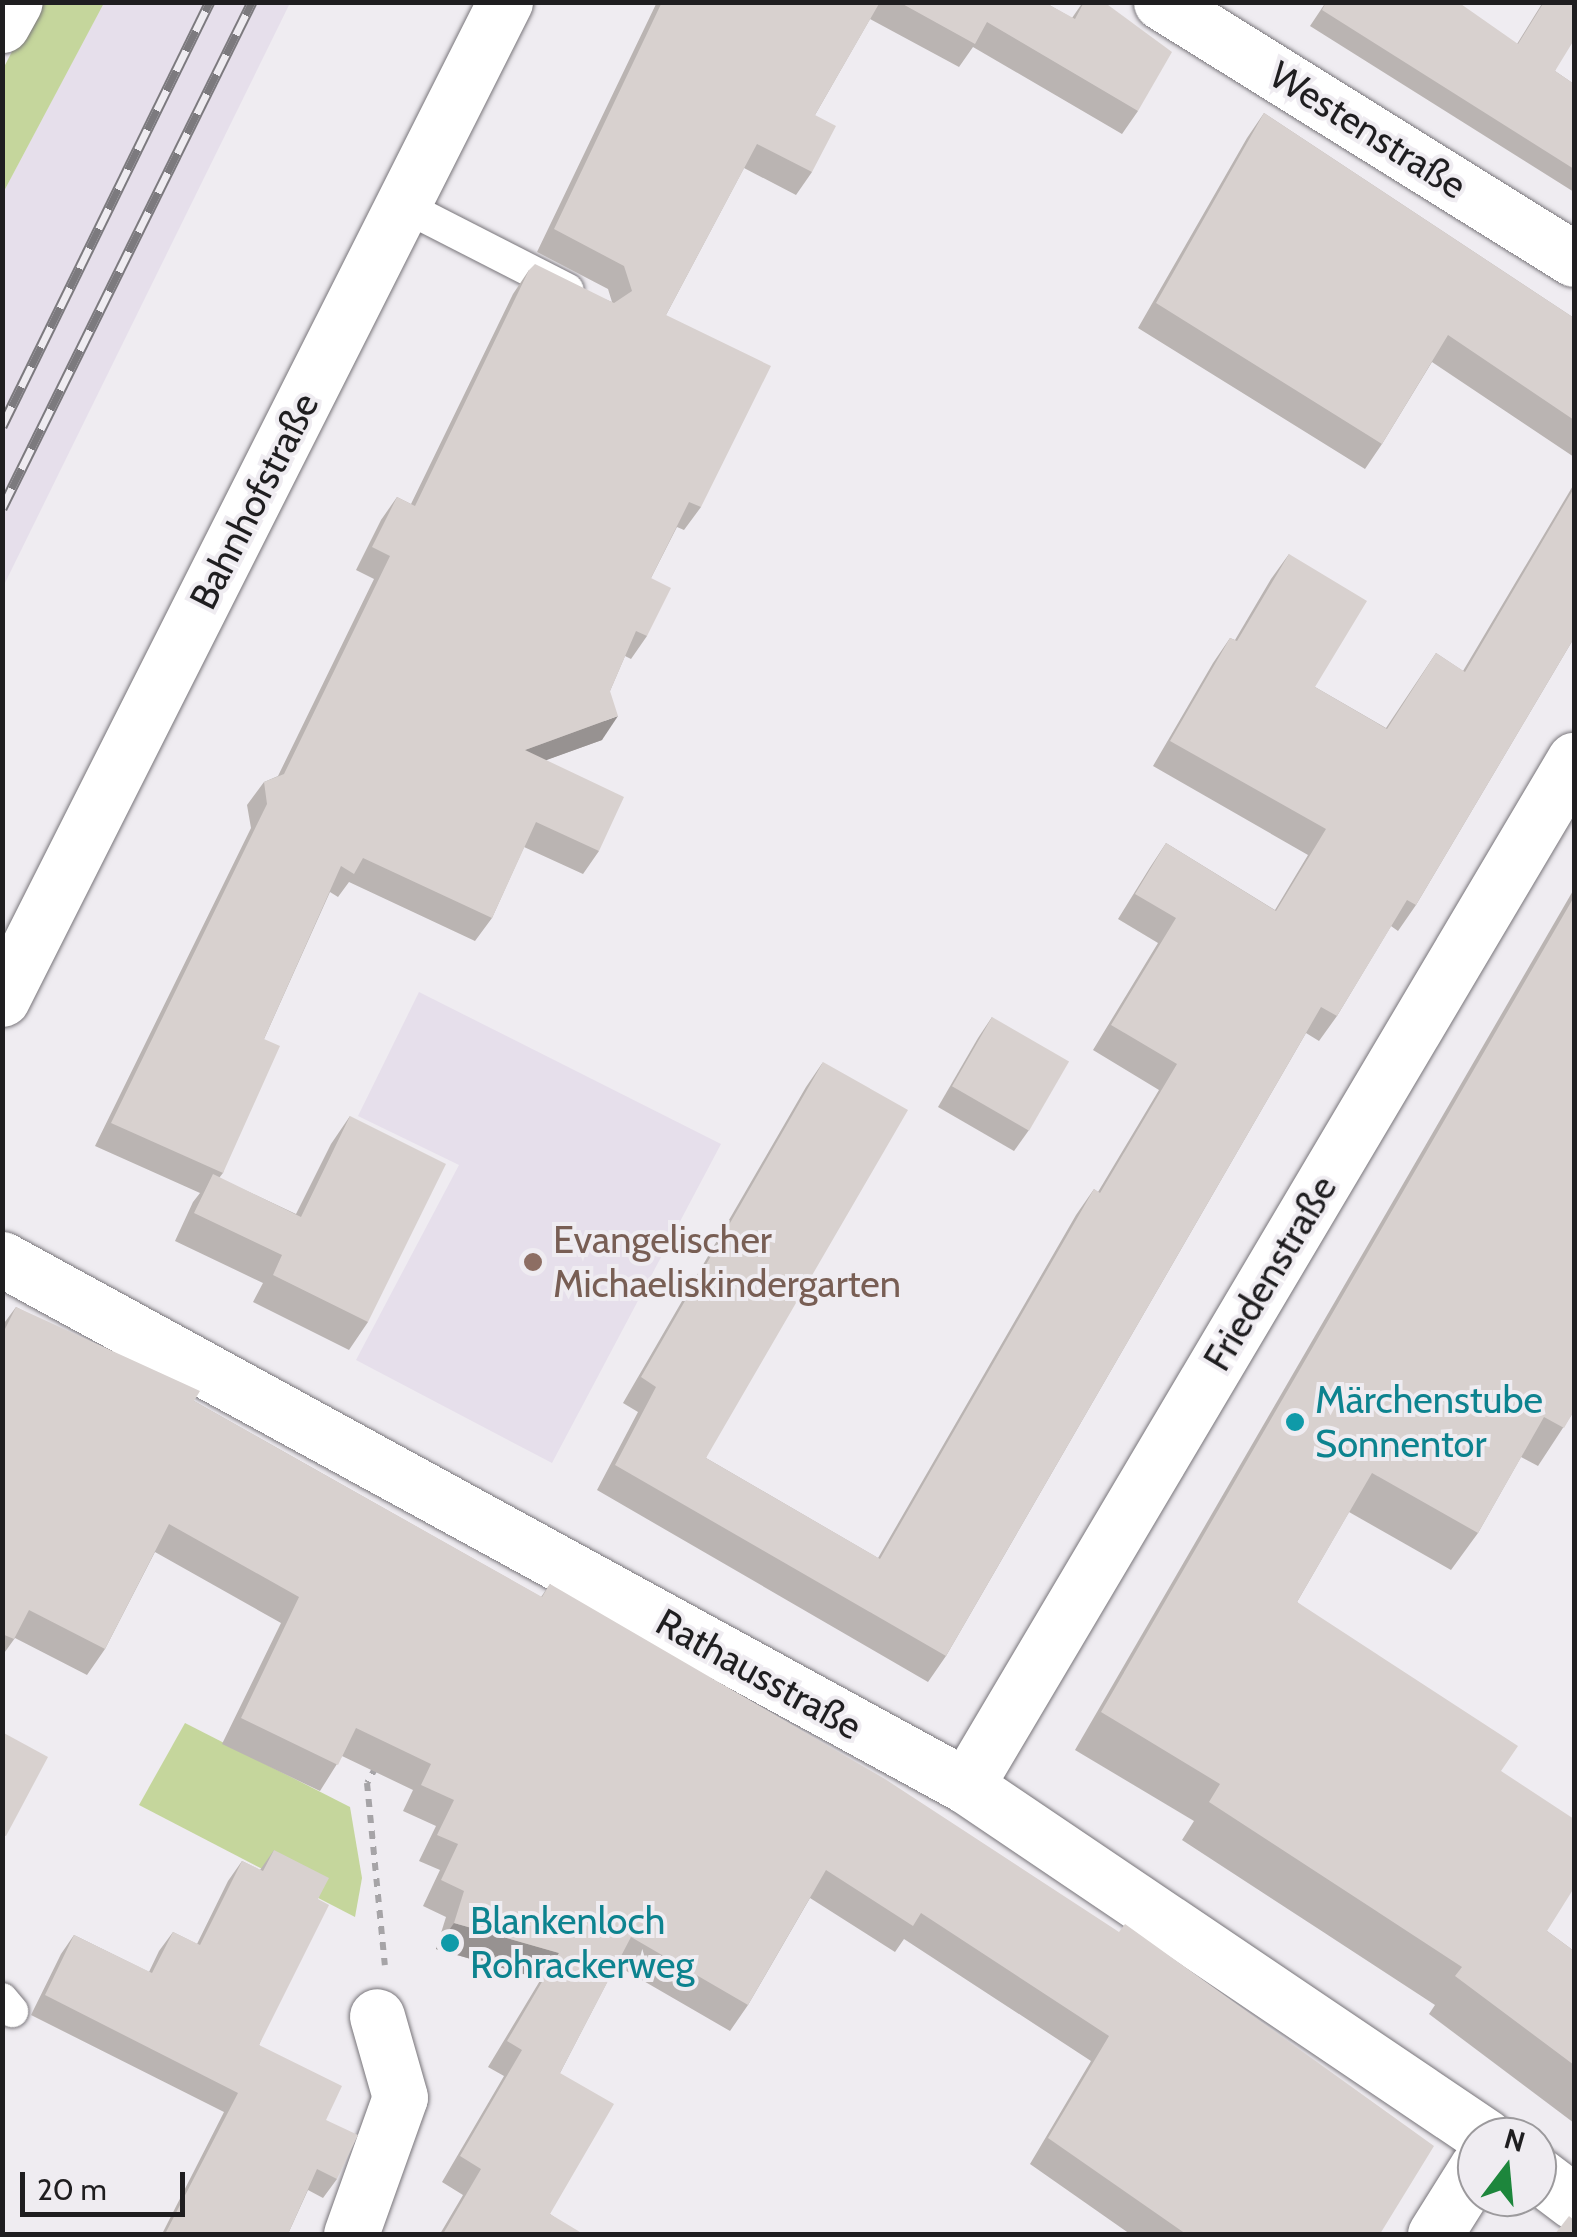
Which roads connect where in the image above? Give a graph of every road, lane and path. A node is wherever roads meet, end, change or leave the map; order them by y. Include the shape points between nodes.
1 (14, 2) edge
2 (505, 2) edge
3 (1161, 2) edge
4 (2, 26) edge
5 (402, 206) junction
6 (1574, 258) edge
7 (598, 306) edge
8 (1574, 760) edge
9 (2, 999) edge
10 (2, 1258) edge
11 (386, 1750) edge
12 (966, 1786) junction
13 (376, 2016) joint
14 (1457, 2117) edge
15 (1457, 2199) edge
16 (351, 2234) edge
17 (1435, 2234) edge

1 - 4 street
2 - 5 street, Bahnhofstraße
3 - 6 street, Westenstraße
5 - 7 lane
5 - 9 street, Bahnhofstraße
8 - 12 street, Friedenstraße
10 - 12 street, Rathausstraße
11 - 13 path via 366,1783 388,1952
12 - 14 street, Rathausstraße
13 - 16 street via 400,2097
15 - 17 street

